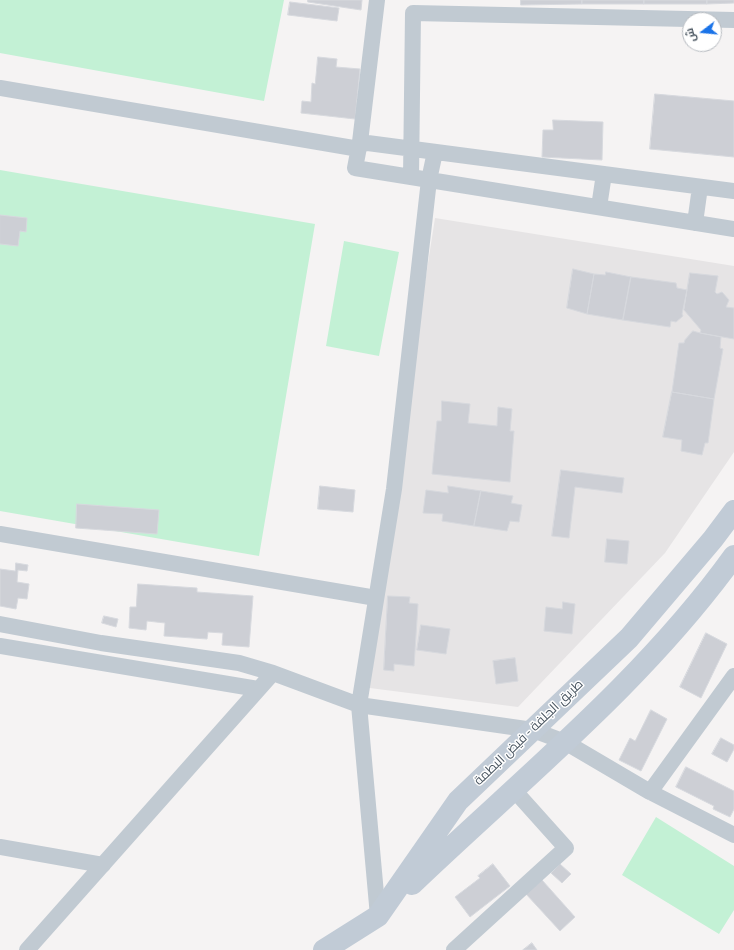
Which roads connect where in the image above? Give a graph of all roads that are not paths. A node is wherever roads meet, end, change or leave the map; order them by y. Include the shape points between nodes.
1 (377, 0) edge
2 (413, 7) edge
3 (734, 20) edge
4 (0, 88) edge
5 (359, 145) junction
6 (411, 148) junction
7 (435, 152) junction
8 (604, 174) junction
9 (411, 177) junction
10 (429, 180) junction
11 (700, 187) junction
12 (734, 191) edge
13 (599, 207) junction
14 (695, 223) junction
15 (734, 228) edge
16 (734, 511) edge
17 (0, 534) edge
18 (734, 556) edge
19 (376, 598) junction
20 (0, 624) edge
21 (0, 646) edge
22 (273, 673) junction
23 (734, 676) edge
24 (258, 689) junction
25 (359, 705) junction
26 (533, 730) junction
27 (565, 742) junction
28 (514, 790) junction
29 (650, 792) junction
30 (734, 835) edge
31 (0, 847) edge
32 (103, 865) junction
33 (378, 916) junction
34 (27, 950) edge
35 (324, 950) edge
36 (454, 950) edge

1 - 5 street
2 - 3 street
2 - 6 street
4 - 5 street
5 - 6 street
5 - 9 street via 355,168
6 - 7 street
6 - 9 street
7 - 8 street
7 - 10 street
8 - 11 street
8 - 13 street
9 - 10 street
10 - 13 street
10 - 19 street via 394,489
11 - 12 street
11 - 14 street
13 - 14 street
14 - 15 street
16 - 26 main road, طريق الجلفة - فيض البطمة via 629,638
17 - 19 street
18 - 27 main road via 663,644 615,695
19 - 25 street
20 - 22 street via 101,643 239,663
21 - 24 street
22 - 24 street
22 - 25 street
23 - 29 street
24 - 32 street
25 - 26 street
25 - 33 street
26 - 27 street
26 - 33 main road, طريق الجلفة - فيض البطمة via 458,801
27 - 28 main road
27 - 29 street
28 - 33 main road
28 - 36 street via 566,848
29 - 30 street
31 - 32 street
32 - 34 street
33 - 35 main road, طريق الجلفة - فيض البطمة

